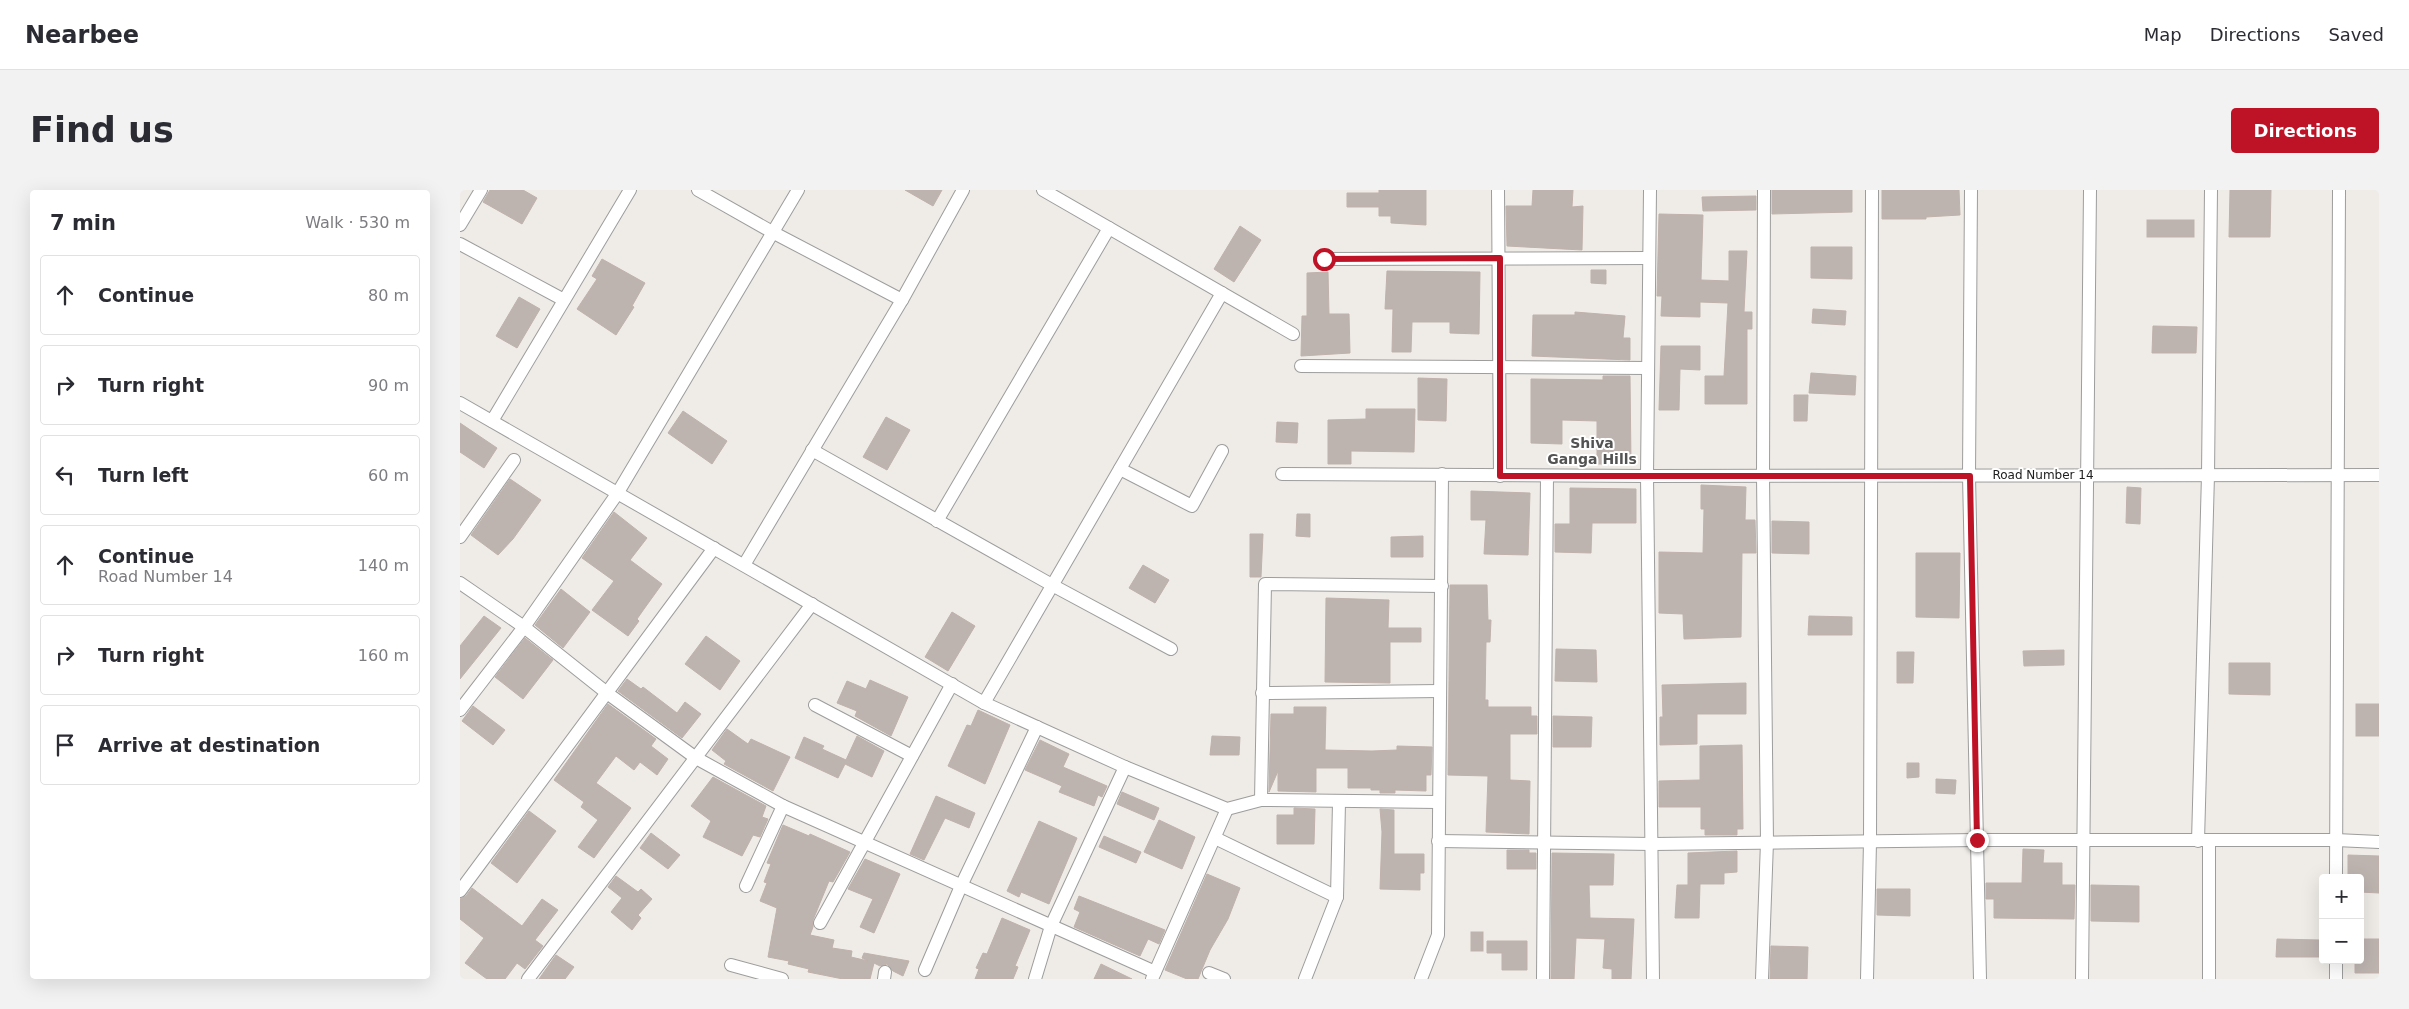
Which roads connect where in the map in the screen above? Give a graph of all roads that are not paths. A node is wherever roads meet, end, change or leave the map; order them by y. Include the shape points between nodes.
1 (481, 190) edge
2 (630, 190) edge
3 (698, 190) edge
4 (798, 190) edge
5 (963, 190) edge
6 (1043, 190) edge
7 (1498, 190) edge
8 (1650, 190) edge
9 (1764, 190) edge
10 (1872, 190) edge
11 (1971, 190) edge
12 (2090, 190) edge
13 (2211, 190) edge
14 (2339, 190) edge
15 (460, 225) edge
16 (1109, 228) junction
17 (774, 233) junction
18 (460, 244) edge
19 (1500, 258) junction
20 (1649, 258) junction
21 (1324, 259) dead end
22 (1222, 293) junction
23 (564, 300) junction
24 (902, 300) junction
25 (1293, 334) dead end
26 (1301, 366) dead end
27 (1499, 367) junction
28 (1648, 368) junction
29 (460, 403) edge
30 (492, 421) junction
31 (812, 450) junction
32 (1222, 451) dead end
33 (514, 460) dead end
34 (1120, 469) junction
35 (1282, 474) dead end
36 (1442, 474) junction
37 (2088, 475) junction
38 (2208, 475) junction
39 (2338, 475) junction
40 (2379, 475) edge
41 (1500, 476) junction
42 (1547, 476) junction
43 (1647, 476) junction
44 (1763, 476) junction
45 (1872, 476) junction
46 (1970, 476) junction
47 (617, 494) junction
48 (937, 520) junction
49 (460, 537) edge
50 (714, 548) junction
51 (744, 565) junction
52 (460, 583) edge
53 (1052, 585) junction
54 (1442, 586) junction
55 (812, 604) junction
56 (524, 627) junction
57 (1171, 649) dead end
58 (952, 684) junction
59 (1440, 691) junction
60 (608, 693) junction
61 (1262, 693) junction
62 (984, 703) junction
63 (815, 705) dead end
64 (460, 710) edge
65 (1037, 727) junction
66 (912, 756) junction
67 (696, 758) junction
68 (1125, 767) junction
69 (1261, 800) junction
70 (1339, 802) junction
71 (1438, 802) junction
72 (783, 806) junction
73 (1227, 810) junction
74 (1215, 838) junction
75 (1977, 840) junction
76 (2336, 840) junction
77 (863, 841) junction
78 (1438, 841) junction
79 (2204, 841) junction
80 (1767, 842) junction
81 (1870, 842) junction
82 (2083, 842) junction
83 (2379, 842) edge
84 (1543, 843) junction
85 (1653, 844) junction
86 (2336, 874) edge
87 (746, 886) dead end
88 (961, 886) junction
89 (460, 891) edge
90 (1337, 897) junction
91 (820, 924) dead end
92 (1051, 926) junction
93 (2336, 964) edge
94 (731, 965) dead end
95 (925, 970) dead end
96 (1209, 973) dead end
97 (1154, 975) edge
98 (528, 979) edge
99 (782, 979) edge
100 (1035, 979) edge
101 (1224, 979) edge
102 (1305, 979) edge
103 (1421, 979) edge
104 (1543, 979) edge
105 (1653, 979) edge
106 (1762, 979) edge
107 (1867, 979) edge
108 (1980, 979) edge
109 (2082, 979) edge
110 (2208, 979) edge
111 (2336, 979) edge

1 - 15 street
2 - 23 street
3 - 17 street
4 - 17 street
5 - 24 street
6 - 16 street
7 - 19 street
8 - 20 street
9 - 44 street
10 - 45 street
11 - 46 street
12 - 37 street
13 - 38 street
14 - 39 street
16 - 22 street
16 - 48 street
17 - 24 street
17 - 47 street
18 - 23 street
19 - 20 street
19 - 21 street
19 - 27 street
20 - 28 street
22 - 25 street
22 - 34 street
23 - 30 street
24 - 31 street
26 - 27 street
27 - 28 street
27 - 41 street
28 - 43 street
29 - 30 street
30 - 47 street
31 - 48 street
31 - 51 street
32 - 34 street via 1192,506
33 - 49 street
34 - 53 street
35 - 36 street, Road Number 14
36 - 41 street, Road Number 14
36 - 54 street
37 - 38 street, Road Number 14
37 - 46 street, Road Number 14
37 - 82 street
38 - 39 street, Road Number 14
38 - 79 street
39 - 40 street, Road Number 14
39 - 76 street
41 - 42 street, Road Number 14
42 - 43 street, Road Number 14
42 - 84 street
43 - 44 street, Road Number 14
43 - 85 street
44 - 45 street, Road Number 14
44 - 80 street
45 - 46 street, Road Number 14
45 - 81 street
46 - 75 street
47 - 50 street
47 - 56 street
48 - 53 street
50 - 51 street
50 - 60 street
51 - 55 street
52 - 56 street
53 - 57 street
53 - 62 street
54 - 59 street
54 - 61 street via 1265,584
55 - 58 street
55 - 67 street
56 - 60 street
56 - 64 street
58 - 62 street
58 - 66 street
59 - 61 street
59 - 71 street
60 - 67 street
60 - 89 street
61 - 69 street
62 - 65 street
63 - 66 street
65 - 68 street
65 - 88 street
66 - 77 street
67 - 72 street
67 - 98 street
68 - 73 street
68 - 92 street
69 - 70 street
69 - 73 street
70 - 71 street
70 - 90 street
71 - 78 street
72 - 77 street
72 - 87 street
73 - 74 street
74 - 90 street
74 - 97 street
75 - 81 street
75 - 82 street
75 - 108 street
76 - 79 street
76 - 83 street
76 - 86 street
77 - 88 street
77 - 91 street
78 - 84 street
78 - 103 street via 1438,935
79 - 82 street
79 - 110 street
80 - 81 street
80 - 85 street
80 - 106 street
81 - 107 street
82 - 109 street
84 - 85 street
84 - 104 street
85 - 105 street
88 - 92 street
88 - 95 street
90 - 102 street
92 - 97 street
92 - 100 street
93 - 111 street
94 - 99 street
96 - 101 street

